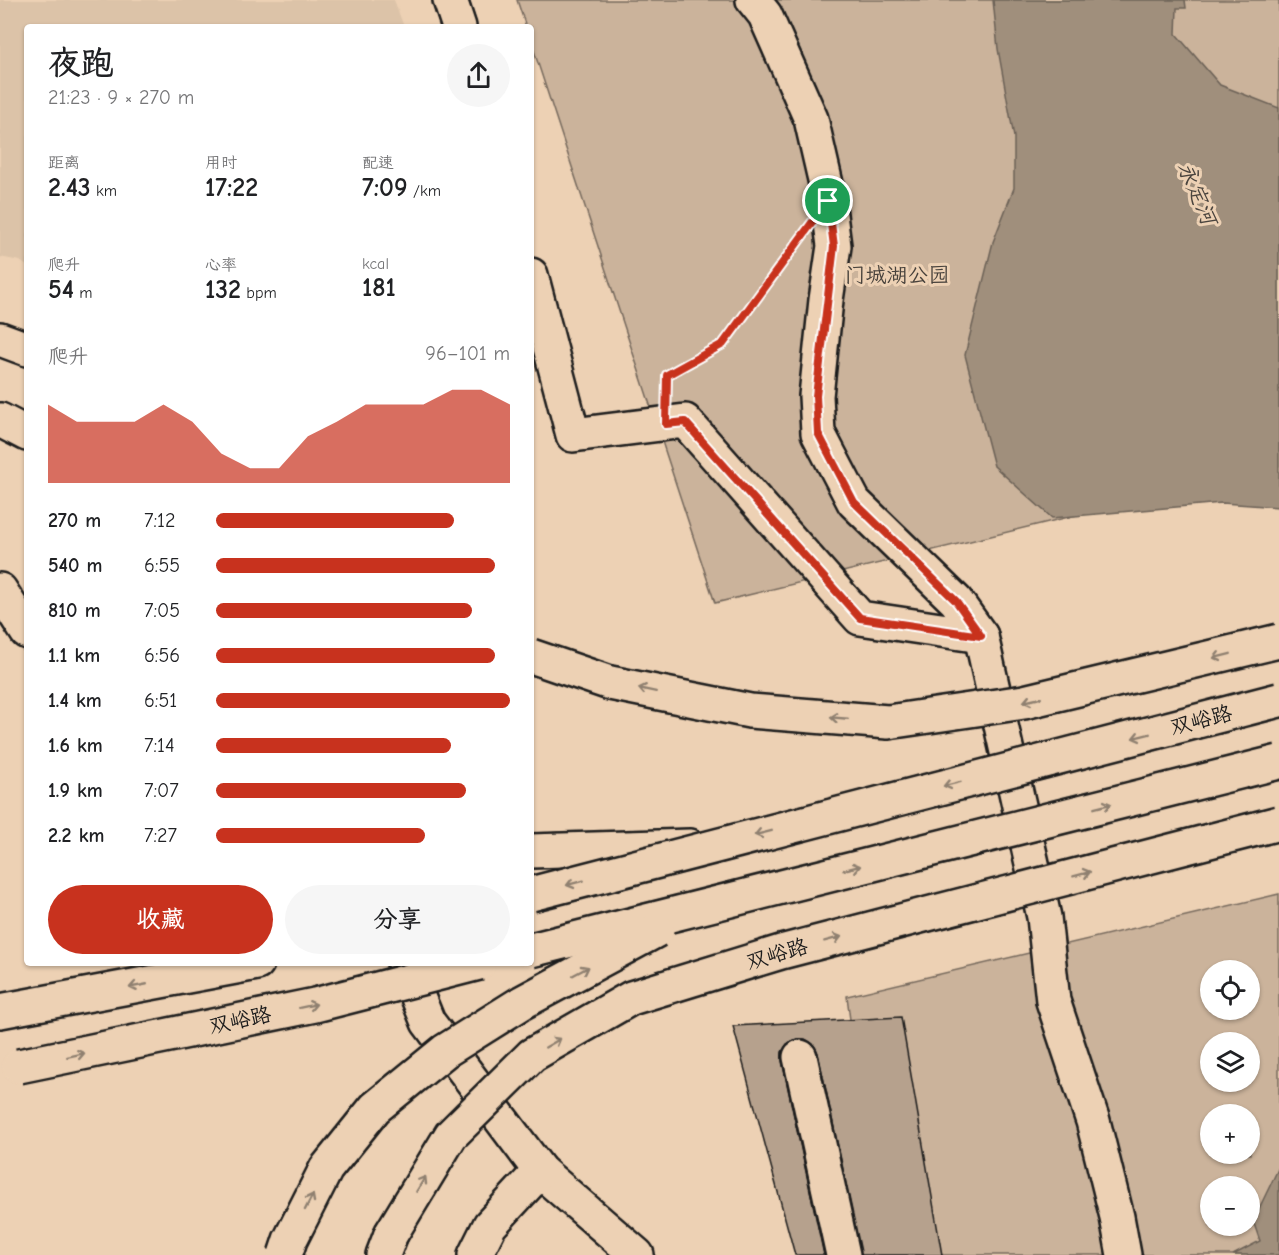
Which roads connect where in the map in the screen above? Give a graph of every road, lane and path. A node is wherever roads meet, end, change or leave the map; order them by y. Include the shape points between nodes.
1 (450, 0) edge
2 (753, 0) edge
3 (458, 24) edge
4 (828, 201) junction
5 (534, 286) edge
6 (0, 339) edge
7 (24, 348) edge
8 (0, 420) edge
9 (666, 424) junction
10 (24, 432) edge
11 (0, 590) edge
12 (24, 627) edge
13 (981, 636) junction
14 (1279, 641) edge
15 (534, 657) edge
16 (1279, 700) edge
17 (1279, 762) edge
18 (1279, 823) edge
19 (719, 844) junction
20 (534, 851) edge
21 (534, 893) edge
22 (701, 906) junction
23 (534, 949) edge
24 (241, 966) edge
25 (405, 966) edge
26 (467, 966) edge
27 (5, 1011) edge
28 (800, 1057) dead end
29 (10, 1068) edge
30 (540, 1172) junction
31 (387, 1244) edge
32 (285, 1255) edge
33 (475, 1255) edge
34 (637, 1255) edge
35 (843, 1255) edge
36 (1124, 1255) edge

1 - 3 main road
2 - 4 main road via 765,15 811,118
4 - 9 path via 723,344 667,375
4 - 13 main road via 834,246 816,396 818,433 854,502 956,601
5 - 9 main road via 573,435
6 - 7 main road
8 - 10 main road
9 - 13 main road via 685,422 860,618
11 - 12 main road
13 - 36 main road via 1044,917 1053,1001 1093,1121
14 -> 15 main road, bridge via 1024,702 888,722 750,711 610,683
16 -> 19 main road, 双峪路, bridge
22 -> 17 main road, bridge
31 -> 18 main road, 双峪路, bridge via 451,1135 532,1056 631,998 781,952
19 - 20 main road, bridge
19 -> 21 main road, 双峪路, bridge
22 - 23 main road, bridge
32 -> 22 main road, bridge via 326,1169 375,1108 445,1051 514,1008
24 -> 27 main road
25 - 30 main road via 428,1022
29 -> 26 main road, 双峪路, bridge via 315,1005
28 - 35 main road
30 - 33 main road via 490,1225
30 - 34 main road

